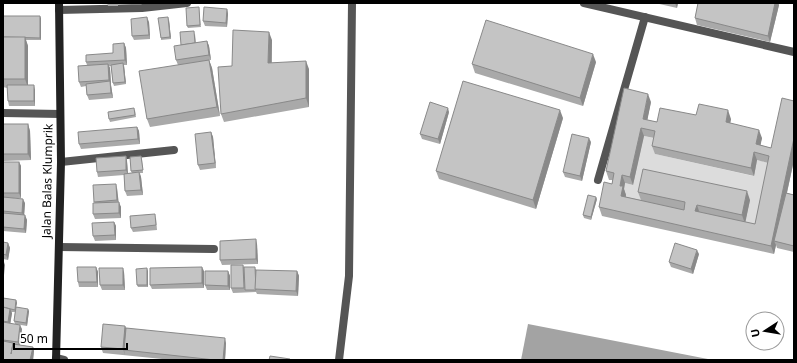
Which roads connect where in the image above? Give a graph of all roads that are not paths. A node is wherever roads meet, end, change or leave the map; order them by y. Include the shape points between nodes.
1 (187, 3) edge
2 (352, 3) edge
3 (584, 3) edge
4 (59, 6) edge
5 (645, 17) junction
6 (794, 52) edge
7 (3, 113) edge
8 (60, 114) junction
9 (174, 150) dead end
10 (61, 162) junction
11 (598, 180) dead end
12 (59, 247) junction
13 (214, 249) dead end
14 (59, 360) edge
15 (339, 360) edge

1 - 4 street via 142,8
2 - 15 street via 349,276
3 - 5 street
4 - 8 street, Jalan Balas Klumprik
5 - 6 street
5 - 11 street
7 - 8 street
8 - 10 street, Jalan Balas Klumprik
9 - 10 street
10 - 12 street, Jalan Balas Klumprik
12 - 13 street
12 - 14 street, Jalan Balas Klumprik

